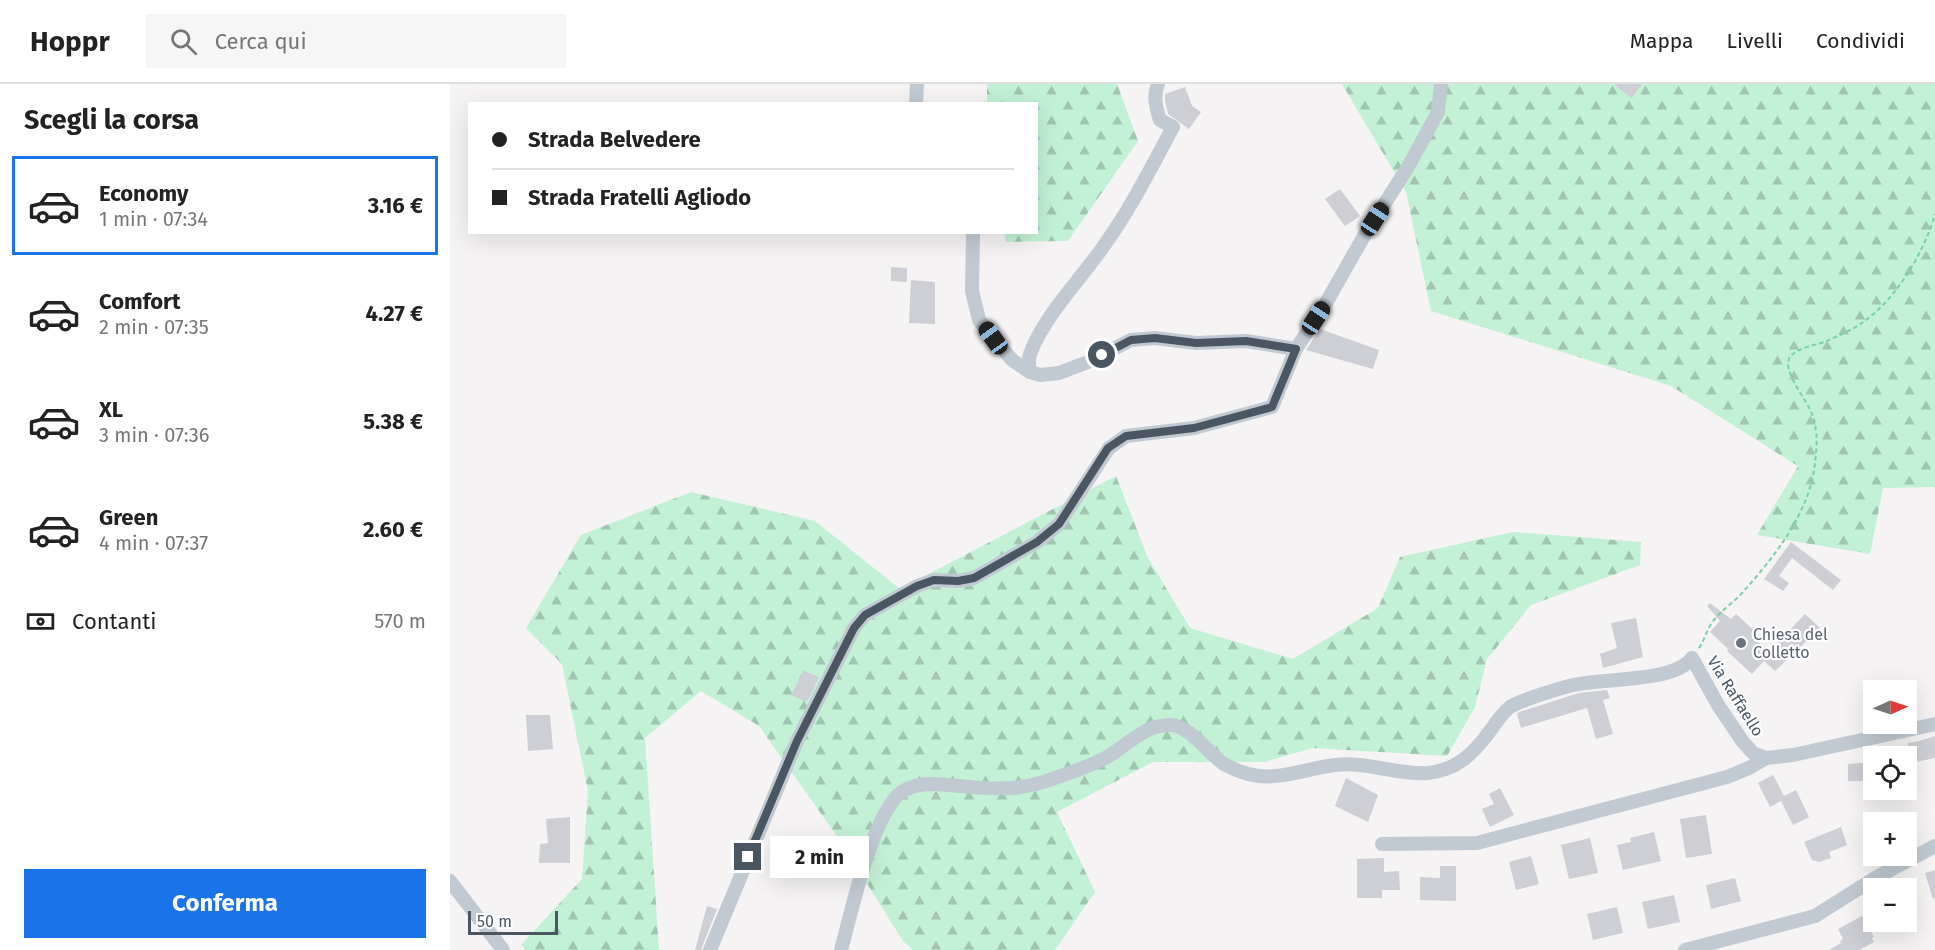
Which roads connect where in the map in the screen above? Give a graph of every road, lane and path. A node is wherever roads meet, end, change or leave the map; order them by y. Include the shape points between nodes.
1 (917, 84) edge
2 (1158, 84) edge
3 (1441, 84) edge
4 (916, 102) edge
5 (1935, 214) edge
6 (973, 234) edge
7 (1296, 349) junction
8 (1030, 372) junction
9 (1690, 661) junction
10 (1935, 724) edge
11 (1766, 758) junction
12 (1382, 844) dead end
13 (1935, 846) edge
14 (450, 881) edge
15 (503, 950) edge
16 (710, 950) edge
17 (841, 950) edge
18 (1684, 950) edge

1 - 4 street
2 - 8 street via 1155,105 1160,120 1173,127 1105,245 1047,323 1030,355
3 - 7 street via 1438,112 1418,149
5 - 9 path via 1922,252 1887,301 1864,322 1828,341 1797,351 1790,358 1787,365 1813,416 1817,444 1807,495 1797,519 1769,561 1712,624
6 - 8 street via 972,291 979,320 1012,360
7 - 8 street via 1246,341 1131,340 1059,373
7 - 16 street via 1272,407 1194,428 1126,436 1108,448 1059,524 1037,542 974,578 934,580 865,615 854,628 797,741
9 - 11 street, Via Raffaello via 1743,742 1753,753
9 - 17 street via 1673,671 1572,685 1511,707 1477,748 1445,770 1405,772 1343,764 1267,777 1247,774 1224,764 1194,738 1168,724 1143,731 1105,758 1043,782 992,790 914,785 900,793 884,817 866,860
10 - 11 street, Via Raffaello
11 - 12 street via 1727,777 1477,843
13 - 18 street via 1815,916
14 - 15 street

